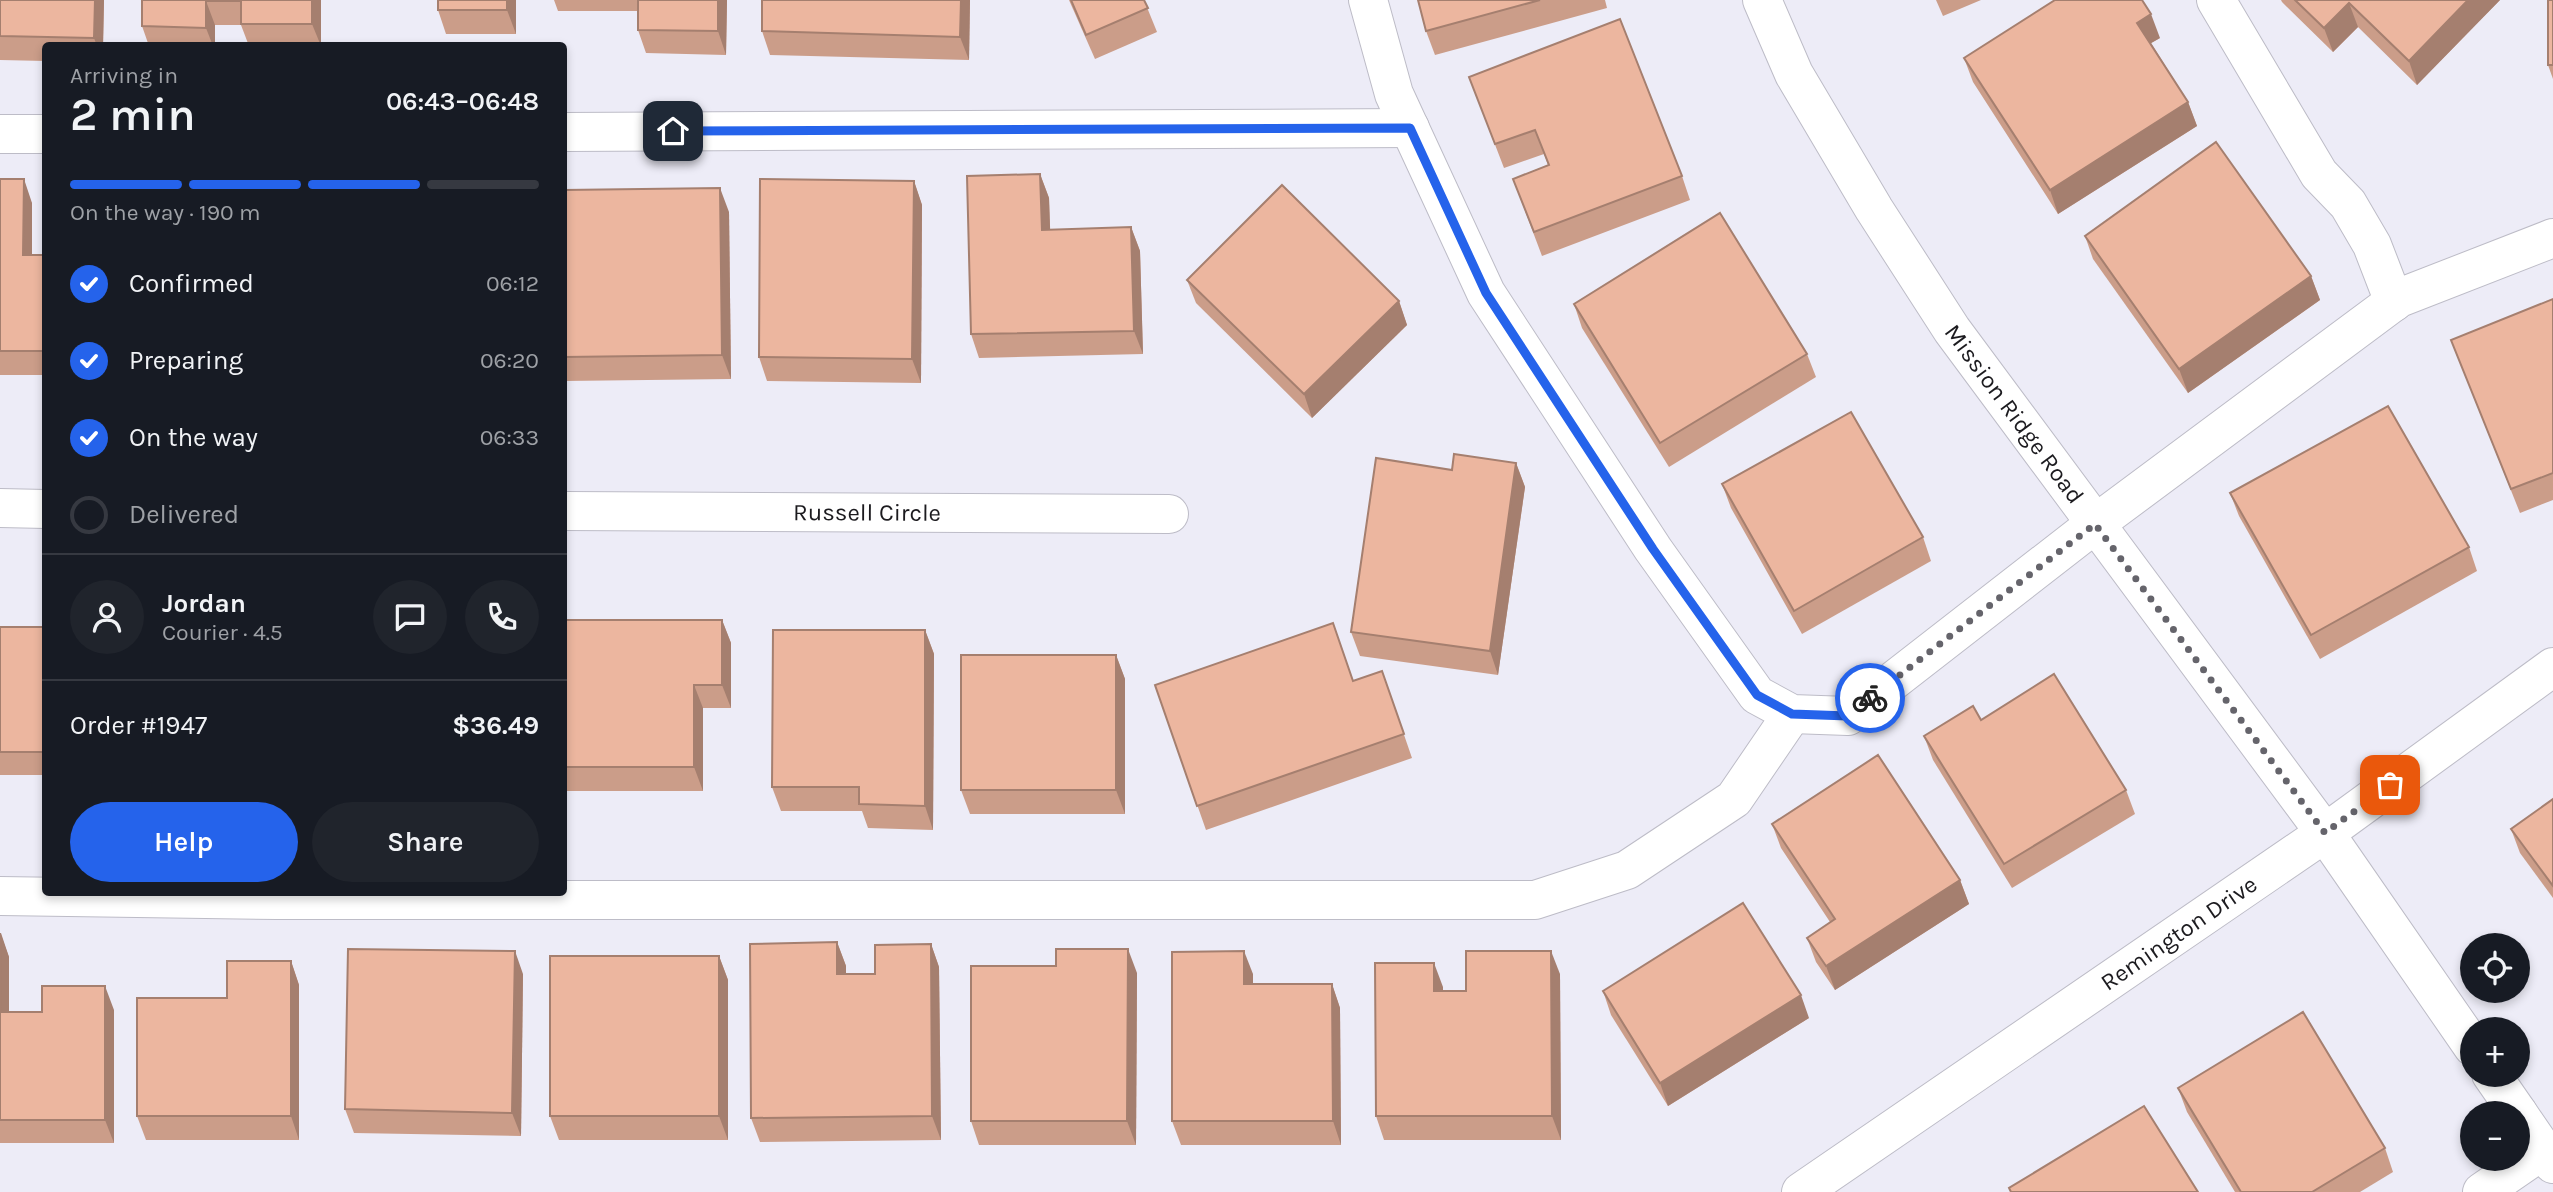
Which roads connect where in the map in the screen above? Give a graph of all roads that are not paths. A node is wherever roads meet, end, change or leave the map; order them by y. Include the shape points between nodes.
1 (1368, 0) edge
2 (1762, 0) edge
3 (2216, 0) edge
4 (1410, 128) junction
5 (567, 132) edge
6 (0, 134) edge
7 (42, 134) edge
8 (2553, 238) edge
9 (2394, 302) junction
10 (0, 508) edge
11 (42, 509) edge
12 (567, 511) edge
13 (1169, 514) dead end
14 (2095, 524) junction
15 (2553, 667) edge
16 (1792, 714) junction
17 (2325, 833) junction
18 (0, 896) edge
19 (2460, 1028) edge
20 (2530, 1131) edge
21 (2548, 1157) edge
22 (1801, 1192) edge
23 (2482, 1192) edge

1 - 4 street via 1394,94
2 - 14 street, Mission Ridge Road via 1794,75 1881,220 1952,330
3 - 9 street via 2319,174 2347,204 2372,245
4 - 5 street
4 - 16 street via 1486,293 1653,549 1757,695
6 - 7 street
8 - 9 street
9 - 14 street
10 - 11 street
12 - 13 street, Russell Circle
14 - 16 street via 1848,716
14 - 17 street, Mission Ridge Road
15 - 17 street, Remington Drive
16 - 18 street via 1734,799 1627,870 1535,900
17 - 19 street, Mission Ridge Road
17 - 22 street, Remington Drive
20 - 21 street
21 - 23 street

